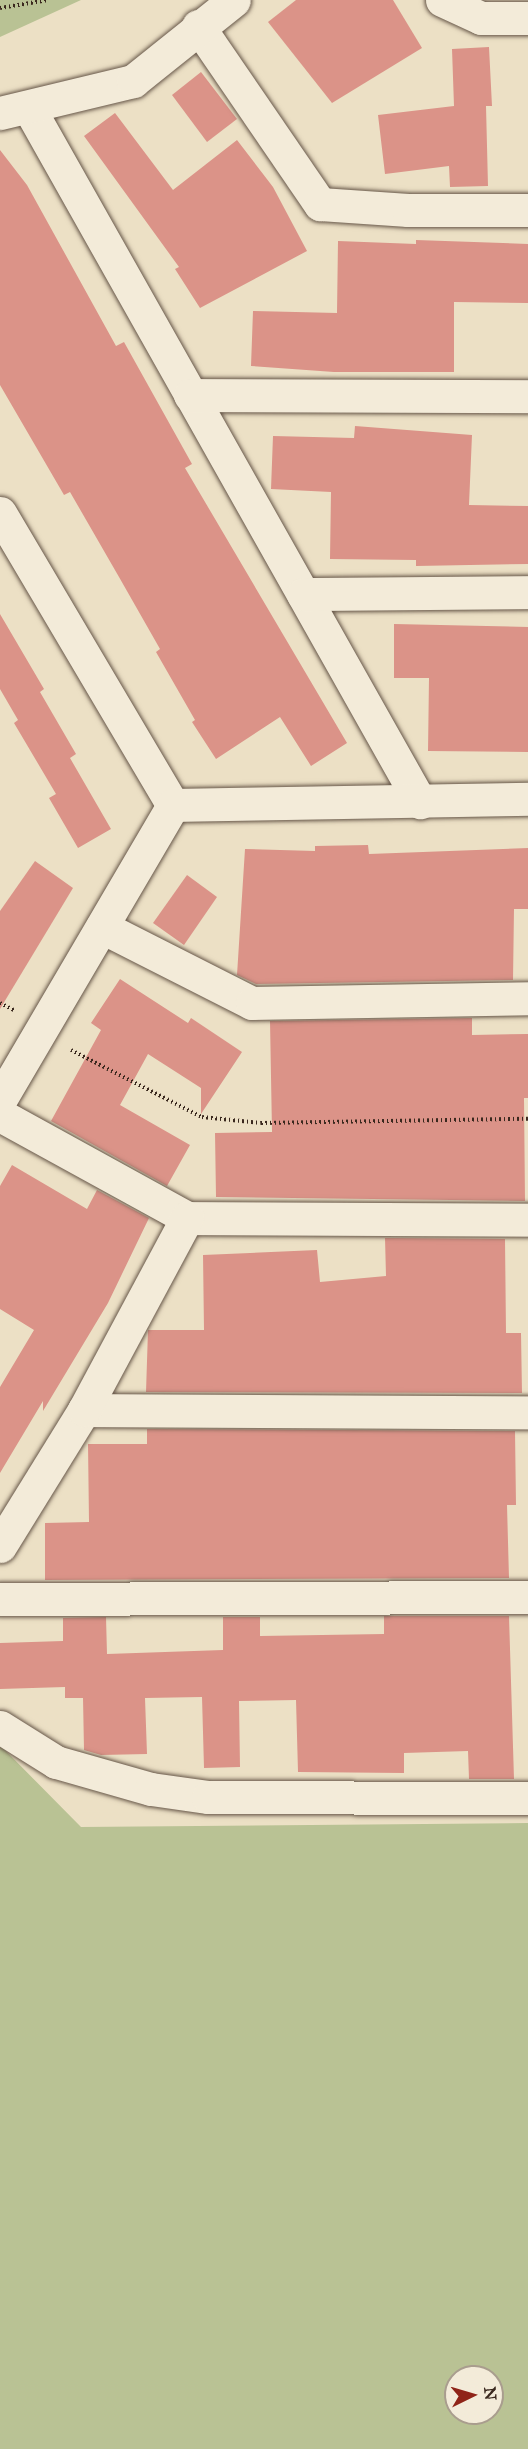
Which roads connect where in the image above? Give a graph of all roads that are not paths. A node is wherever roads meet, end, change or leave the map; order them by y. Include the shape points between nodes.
1 (234, 0) edge
2 (442, 0) edge
3 (528, 18) edge
4 (198, 26) junction
5 (14, 110) edge
6 (528, 210) edge
7 (190, 395) junction
8 (528, 396) edge
9 (0, 513) edge
10 (528, 592) edge
11 (303, 594) junction
12 (528, 799) edge
13 (420, 802) junction
14 (173, 805) junction
15 (102, 927) junction
16 (528, 998) edge
17 (0, 1100) edge
18 (0, 1115) edge
19 (187, 1218) junction
20 (528, 1220) edge
21 (84, 1410) junction
22 (528, 1412) edge
23 (9, 1508) edge
24 (0, 1546) edge
25 (528, 1597) edge
26 (0, 1599) edge
27 (0, 1727) edge
28 (528, 1798) edge

1 - 4 street
2 - 3 street via 481,18
4 - 5 street via 133,81
4 - 6 street via 320,204 408,210
5 - 7 street
7 - 8 street
7 - 11 street
9 - 14 street
10 - 11 street
11 - 13 street
12 - 13 street
13 - 14 street
14 - 15 street
15 - 16 street via 252,1003
15 - 17 street
18 - 19 street
19 - 20 street
19 - 21 street
21 - 22 street
21 - 23 street
23 - 24 street
25 - 26 street
27 - 28 street via 56,1761 151,1789 208,1797

